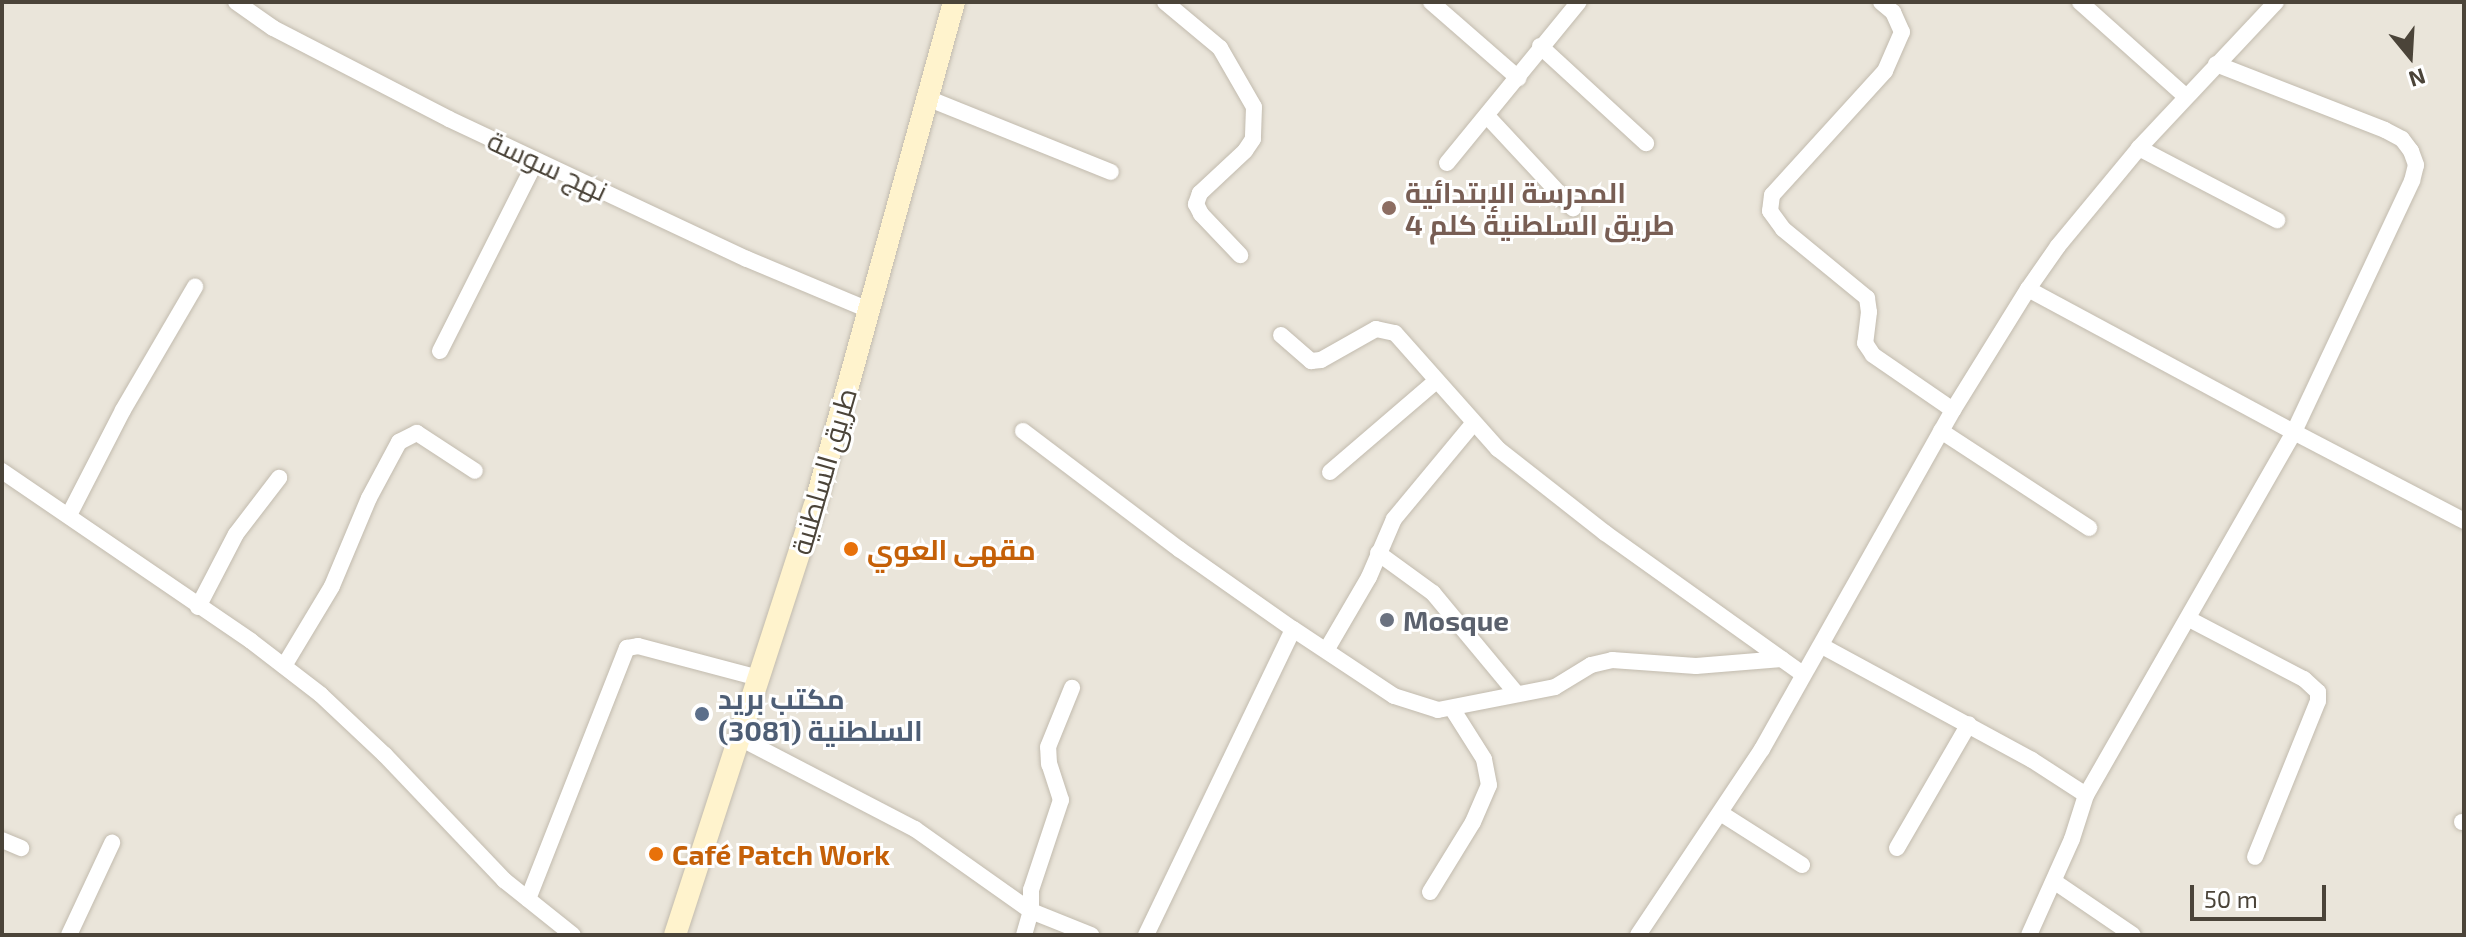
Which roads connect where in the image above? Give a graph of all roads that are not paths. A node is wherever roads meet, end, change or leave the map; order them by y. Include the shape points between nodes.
1 (236, 2) edge
2 (954, 2) edge
3 (1165, 2) edge
4 (1431, 2) edge
5 (1579, 2) edge
6 (1881, 2) edge
7 (2080, 2) edge
8 (2276, 2) edge
9 (1540, 46) junction
10 (2216, 64) junction
11 (1518, 78) junction
12 (2185, 96) junction
13 (927, 98) junction
14 (1488, 117) junction
15 (1646, 143) dead end
16 (2139, 148) junction
17 (536, 161) junction
18 (1447, 163) dead end
19 (1111, 172) dead end
20 (1573, 208) dead end
21 (2277, 220) dead end
22 (1240, 255) dead end
23 (195, 287) dead end
24 (2028, 289) junction
25 (869, 310) junction
26 (1281, 335) dead end
27 (440, 351) dead end
28 (1436, 381) junction
29 (1953, 410) junction
30 (1473, 424) junction
31 (1023, 431) dead end
32 (1941, 431) junction
33 (2294, 432) junction
34 (2, 471) edge
35 (475, 471) dead end
36 (1330, 472) dead end
37 (279, 478) dead end
38 (69, 515) junction
39 (2464, 521) edge
40 (2089, 528) dead end
41 (1378, 553) junction
42 (198, 607) junction
43 (2189, 619) junction
44 (1293, 629) junction
45 (1822, 646) junction
46 (1327, 649) junction
47 (1782, 659) junction
48 (284, 666) junction
49 (1803, 674) junction
50 (759, 678) junction
51 (1072, 688) dead end
52 (1516, 693) junction
53 (1453, 710) junction
54 (1969, 724) junction
55 (740, 738) junction
56 (2086, 795) junction
57 (1722, 814) junction
58 (2, 840) edge
59 (112, 843) dead end
60 (21, 848) dead end
61 (1897, 848) dead end
62 (2255, 857) dead end
63 (1802, 865) dead end
64 (2055, 882) junction
65 (1430, 892) dead end
66 (528, 899) junction
67 (1031, 911) junction
68 (69, 935) edge
69 (573, 935) edge
70 (675, 935) edge
71 (1024, 935) edge
72 (1091, 935) edge
73 (1146, 935) edge
74 (1638, 935) edge
75 (2029, 935) edge
76 (2133, 935) edge

1 - 17 street, نهج سوسة via 273,28
2 - 13 main road, طريق السلطنية
3 - 22 street via 1220,48 1254,107 1253,139 1200,193 1196,204
4 - 11 street
5 - 9 street
6 - 29 street via 1893,12 1902,32 1890,61 1870,90 1772,195 1770,211 1783,229 1867,298 1865,343 1873,355
7 - 12 street
8 - 10 street
9 - 11 street
9 - 15 street
10 - 12 street
10 - 33 street via 2393,135 2411,151 2416,165
11 - 14 street
12 - 16 street
13 - 19 street
13 - 25 main road, طريق السلطنية
14 - 18 street
14 - 20 street
16 - 21 street
16 - 24 street
17 - 25 street, نهج سوسة
17 - 27 street
23 - 38 street
24 - 29 street
24 - 33 street
25 - 50 main road, طريق السلطنية via 815,505
26 - 28 street via 1311,361 1376,329 1388,329
28 - 30 street
28 - 36 street
29 - 32 street
30 - 41 street via 1394,519
30 - 47 street via 1605,533
31 - 44 street
32 - 40 street
32 - 45 street
33 - 39 street
33 - 43 street
34 - 38 street
35 - 48 street via 417,433 399,442 332,586
37 - 42 street via 236,534
38 - 42 street
41 - 46 street
41 - 52 street via 1433,593
42 - 48 street
43 - 56 street
43 - 62 street via 2297,675 2318,692
44 - 46 street
44 - 73 street
45 - 49 street
45 - 54 street
46 - 53 street via 1394,696 1428,709
47 - 49 street
47 - 52 street via 1696,666 1612,660 1591,665 1555,687
48 - 66 street via 385,755
49 - 57 street
50 - 55 main road, طريق السلطنية
50 - 66 street via 638,646 627,648
51 - 67 street via 1048,747 1061,800 1033,882
52 - 53 street
53 - 65 street via 1484,759 1489,785
54 - 56 street
54 - 61 street
55 - 67 street via 915,829
55 - 70 main road, طريق السلطنية
56 - 64 street
57 - 63 street
57 - 74 street
58 - 60 street
59 - 68 street
64 - 75 street
64 - 76 street
66 - 69 street
67 - 71 street
67 - 72 street

